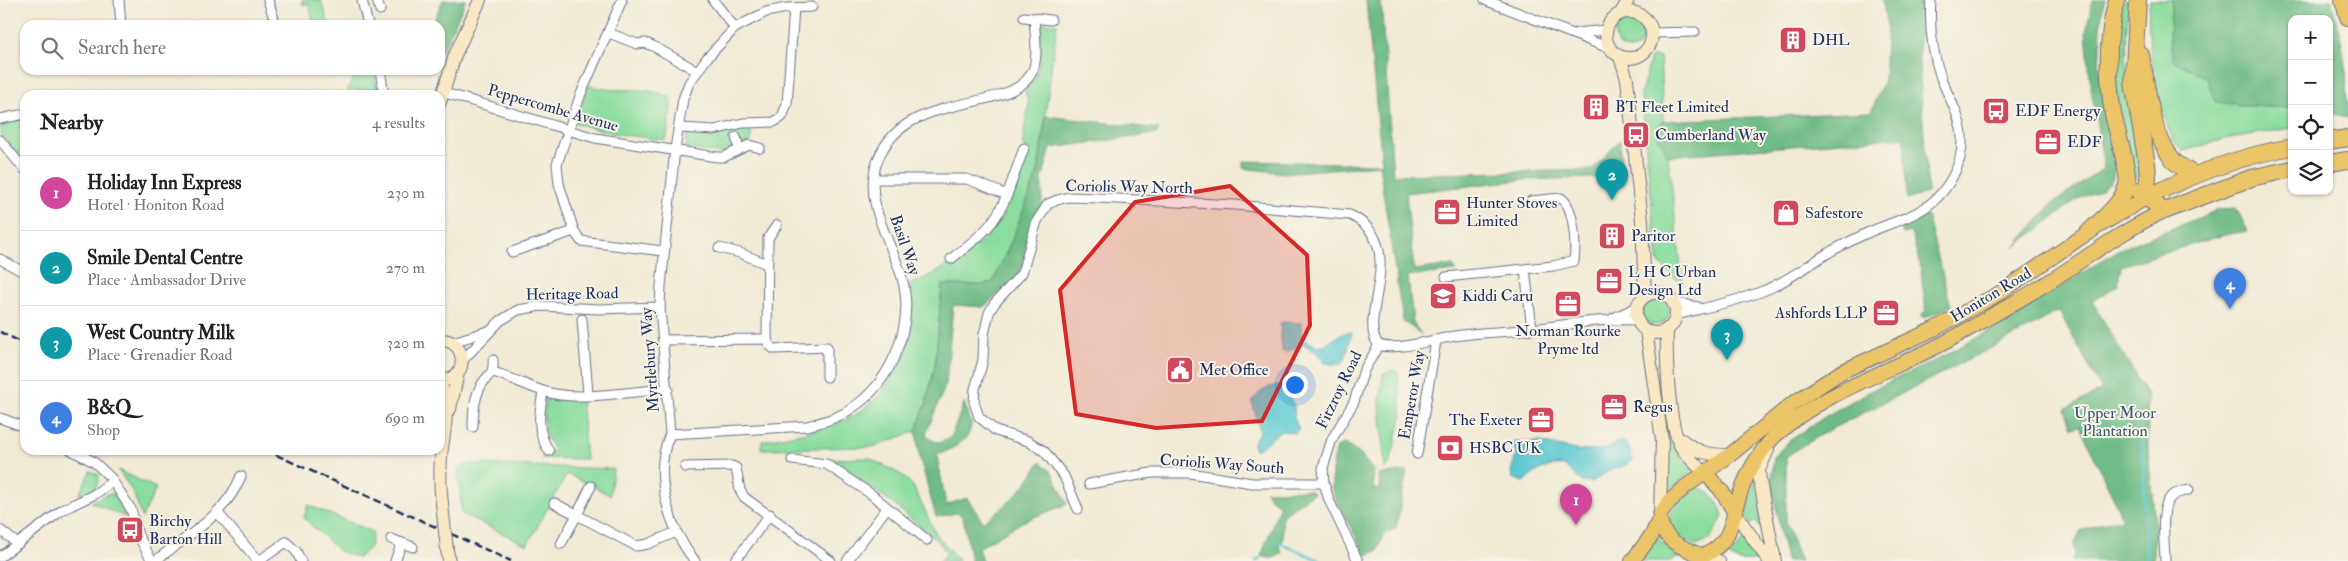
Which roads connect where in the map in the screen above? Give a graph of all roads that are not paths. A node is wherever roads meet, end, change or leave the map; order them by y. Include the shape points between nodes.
1 (119, 0) edge
2 (268, 0) edge
3 (362, 0) edge
4 (377, 0) edge
5 (480, 0) edge
6 (622, 0) edge
7 (713, 0) edge
8 (1485, 0) edge
9 (1628, 0) edge
10 (1637, 0) edge
11 (1931, 0) edge
12 (2117, 0) edge
13 (2138, 0) edge
14 (2343, 0) edge
15 (812, 7) dead end
16 (794, 8) junction
17 (380, 10) dead end
18 (1621, 13) junction
19 (1641, 15) junction
20 (1024, 17) dead end
21 (2348, 17) edge
22 (1034, 18) junction
23 (121, 20) edge
24 (274, 20) edge
25 (367, 20) edge
26 (1052, 20) dead end
27 (735, 28) junction
28 (2136, 28) junction
29 (1606, 30) junction
30 (609, 32) junction
31 (1652, 32) junction
32 (1694, 32) dead end
33 (1574, 34) junction
34 (1609, 48) junction
35 (1620, 57) junction
36 (1637, 57) junction
37 (697, 71) junction
38 (381, 75) edge
39 (1627, 79) junction
40 (383, 90) edge
41 (443, 90) edge
42 (445, 98) edge
43 (20, 115) edge
44 (0, 119) edge
45 (680, 128) junction
46 (568, 130) junction
47 (736, 136) dead end
48 (2348, 138) edge
49 (0, 140) edge
50 (2333, 140) edge
51 (760, 148) dead end
52 (1024, 148) dead end
53 (2288, 148) edge
54 (675, 149) junction
55 (740, 149) junction
56 (2348, 160) edge
57 (2333, 162) edge
58 (20, 164) edge
59 (2288, 170) edge
60 (2193, 174) junction
61 (874, 179) junction
62 (2128, 183) junction
63 (1007, 195) junction
64 (2146, 198) junction
65 (1531, 201) dead end
66 (2164, 211) junction
67 (2144, 221) junction
68 (777, 225) dead end
69 (574, 231) junction
70 (2089, 232) junction
71 (719, 248) dead end
72 (663, 251) junction
73 (512, 252) dead end
74 (0, 259) edge
75 (951, 259) dead end
76 (767, 264) junction
77 (1525, 269) junction
78 (20, 270) edge
79 (1446, 277) dead end
80 (1651, 294) junction
81 (1672, 302) junction
82 (660, 307) junction
83 (1637, 307) junction
84 (1701, 308) junction
85 (1676, 315) junction
86 (1613, 318) junction
87 (582, 319) dead end
88 (1642, 325) junction
89 (1532, 329) junction
90 (1667, 329) junction
91 (491, 330) junction
92 (767, 339) junction
93 (663, 340) junction
94 (445, 341) edge
95 (1436, 341) junction
96 (453, 342) junction
97 (1379, 345) junction
98 (463, 360) junction
99 (493, 360) dead end
100 (493, 372) junction
101 (458, 373) junction
102 (827, 378) dead end
103 (445, 380) edge
104 (668, 389) junction
105 (543, 392) junction
106 (445, 394) edge
107 (588, 394) junction
108 (0, 418) edge
109 (446, 418) junction
110 (20, 425) edge
111 (445, 426) edge
112 (473, 427) dead end
113 (1778, 433) junction
114 (670, 434) junction
115 (1677, 435) junction
116 (549, 451) dead end
117 (1417, 454) dead end
118 (80, 455) edge
119 (441, 455) edge
120 (1730, 455) junction
121 (792, 460) dead end
122 (686, 467) dead end
123 (1705, 473) junction
124 (242, 476) dead end
125 (113, 481) junction
126 (1324, 483) junction
127 (1089, 484) dead end
128 (591, 486) dead end
129 (2188, 490) dead end
130 (554, 503) dead end
131 (887, 508) junction
132 (1078, 509) dead end
133 (217, 512) junction
134 (1735, 513) junction
135 (770, 514) junction
136 (576, 515) junction
137 (1660, 516) junction
138 (0, 530) edge
139 (676, 532) junction
140 (391, 539) dead end
141 (927, 540) dead end
142 (402, 543) junction
143 (18, 544) junction
144 (561, 544) dead end
145 (413, 547) dead end
146 (448, 556) edge
147 (1699, 557) edge
148 (0, 558) edge
149 (154, 561) edge
150 (258, 561) edge
151 (301, 561) edge
152 (395, 561) edge
153 (695, 561) edge
154 (735, 561) edge
155 (831, 561) edge
156 (847, 561) edge
157 (1358, 561) edge
158 (1632, 561) edge
159 (1719, 561) edge
160 (1769, 561) edge
161 (1775, 561) edge
162 (2165, 561) edge

1 - 23 street
2 - 24 street
3 - 25 street
4 - 17 street
5 - 41 main road
6 - 30 street
7 - 27 street
8 - 33 street
9 - 18 main road
10 - 19 main road
11 - 84 street via 1934,53 1956,112 1962,142 1950,182 1931,204 1918,212 1830,252 1764,291
12 - 62 highway via 2110,28 2109,79
13 - 28 highway
14 - 21 highway
15 - 16 street
16 - 27 street via 766,12
16 - 45 street via 787,104 782,117 774,122 743,123 714,130
18 - 19 main road
18 - 29 main road via 1610,21
19 - 31 main road
20 - 22 street
22 - 26 street
22 - 61 street, Basil Way via 1035,66 1027,78 1011,90 930,112 906,124 884,147
27 - 37 street
28 - 60 highway via 2161,143 2175,162
28 - 64 highway via 2134,83 2147,164
29 - 33 street
29 - 34 main road
30 - 37 street via 637,44 653,46
30 - 46 street
31 - 32 street
31 - 36 main road via 1648,49
33 - 34 street
34 - 35 main road
35 - 36 main road
35 - 39 main road
36 - 39 main road
37 - 45 street via 683,100
38 - 40 street
39 - 80 main road via 1645,271
42 - 46 street, Peppercombe Avenue
43 - 44 street
45 - 54 street
46 - 54 street, Peppercombe Avenue via 613,142
46 - 69 street via 557,173
47 - 55 street
48 - 50 highway
49 - 58 street
51 - 55 street, Peppercombe Avenue via 748,145
52 - 63 street
53 - 60 highway, Honiton Road via 2238,158
54 - 55 street, Peppercombe Avenue via 724,157
54 - 72 street, Myrtlebury Way
56 - 57 highway
59 - 66 highway, Honiton Road via 2251,178
60 - 64 highway, Honiton Road
61 - 63 street via 966,179
61 - 114 street, Basil Way via 874,203 903,280 904,303 900,340 880,382 851,409 807,426
62 - 64 highway
62 - 70 highway via 2123,196
63 - 75 street via 985,232
64 - 66 highway
64 - 67 main road
64 - 70 main road, Honiton Road
65 - 77 street via 1561,198 1566,201 1575,254 1574,261 1569,264
66 - 67 main road, Honiton Road
67 - 113 main road, Honiton Road via 1950,340 1815,406
68 - 76 street via 768,238
69 - 72 street via 583,243
69 - 73 street
70 - 120 main road, Honiton Road via 1998,294 1930,331 1841,372 1792,404
71 - 76 street
72 - 82 street, Myrtlebury Way
74 - 78 street
76 - 92 street
77 - 79 street
77 - 89 street
80 - 81 main road via 1666,296
80 - 83 main road
81 - 84 street
81 - 85 main road
82 - 91 street, Heritage Road via 529,308 512,313
82 - 93 street, Myrtlebury Way
83 - 86 street, Emperor Way
83 - 88 main road
84 - 85 street
85 - 90 main road
86 - 88 street, Emperor Way
86 - 89 street, Emperor Way
87 - 107 street
88 - 90 main road via 1657,332
88 - 137 main road via 1662,440
89 - 95 street, Emperor Way via 1460,335
90 - 115 main road via 1671,403
91 - 96 street, Heritage Road
91 - 98 street, Heritage Road
92 - 93 street
92 - 102 street via 774,349 827,348
93 - 104 street, Myrtlebury Way
94 - 96 main road
95 - 97 street, Emperor Way via 1390,347
95 - 117 street, Emperor Way
96 - 98 main road
97 - 126 street, Fitzroy Road via 1364,370 1354,402 1329,446 1323,468
97 - 132 street, Coriolis Way North via 1372,335 1380,270 1378,252 1367,228 1350,215 1098,198 1069,197 1048,204 1037,221 1022,273 989,313 974,402 978,417 987,426 1037,446 1050,457 1064,476
98 - 101 main road
99 - 100 street
100 - 105 street
100 - 112 street via 476,397
101 - 103 main road
101 - 109 main road
104 - 107 street
104 - 114 street, Myrtlebury Way
105 - 107 street
105 - 116 street via 540,430
106 - 109 main road
108 - 110 street
109 - 111 main road, bridge
113 - 134 main road, Honiton Road via 1759,452
113 - 161 main road via 1759,470
114 - 139 street, Myrtlebury Way via 664,450 663,471 665,494
115 - 120 main road via 1704,454
115 - 123 main road via 1681,447
118 - 125 street via 105,470
119 - 146 main road, bridge via 442,504
120 - 123 main road, Honiton Road
121 - 131 street via 826,464
122 - 135 street via 736,468 741,493
123 - 134 main road via 1721,490
123 - 137 main road via 1676,495
124 - 133 street via 234,492
125 - 143 street via 62,510
125 - 149 street via 131,509 138,536
126 - 127 street, Coriolis Way South via 1252,483 1181,473 1124,476
126 - 157 street, Fitzroy Road
128 - 136 street
129 - 162 street via 2173,495 2167,501 2164,513
130 - 136 street
131 - 141 street
131 - 156 street
133 - 149 street
133 - 150 street
134 - 147 main road via 1732,528 1714,550
134 - 160 main road
135 - 154 street
135 - 155 street
136 - 139 street via 636,546
136 - 144 street
137 - 147 main road via 1665,534 1671,541
137 - 158 main road via 1652,535
138 - 143 street
139 - 153 street, Myrtlebury Way
140 - 142 street
142 - 145 street
142 - 152 street
143 - 148 street
147 - 159 main road
150 - 151 street via 286,542

